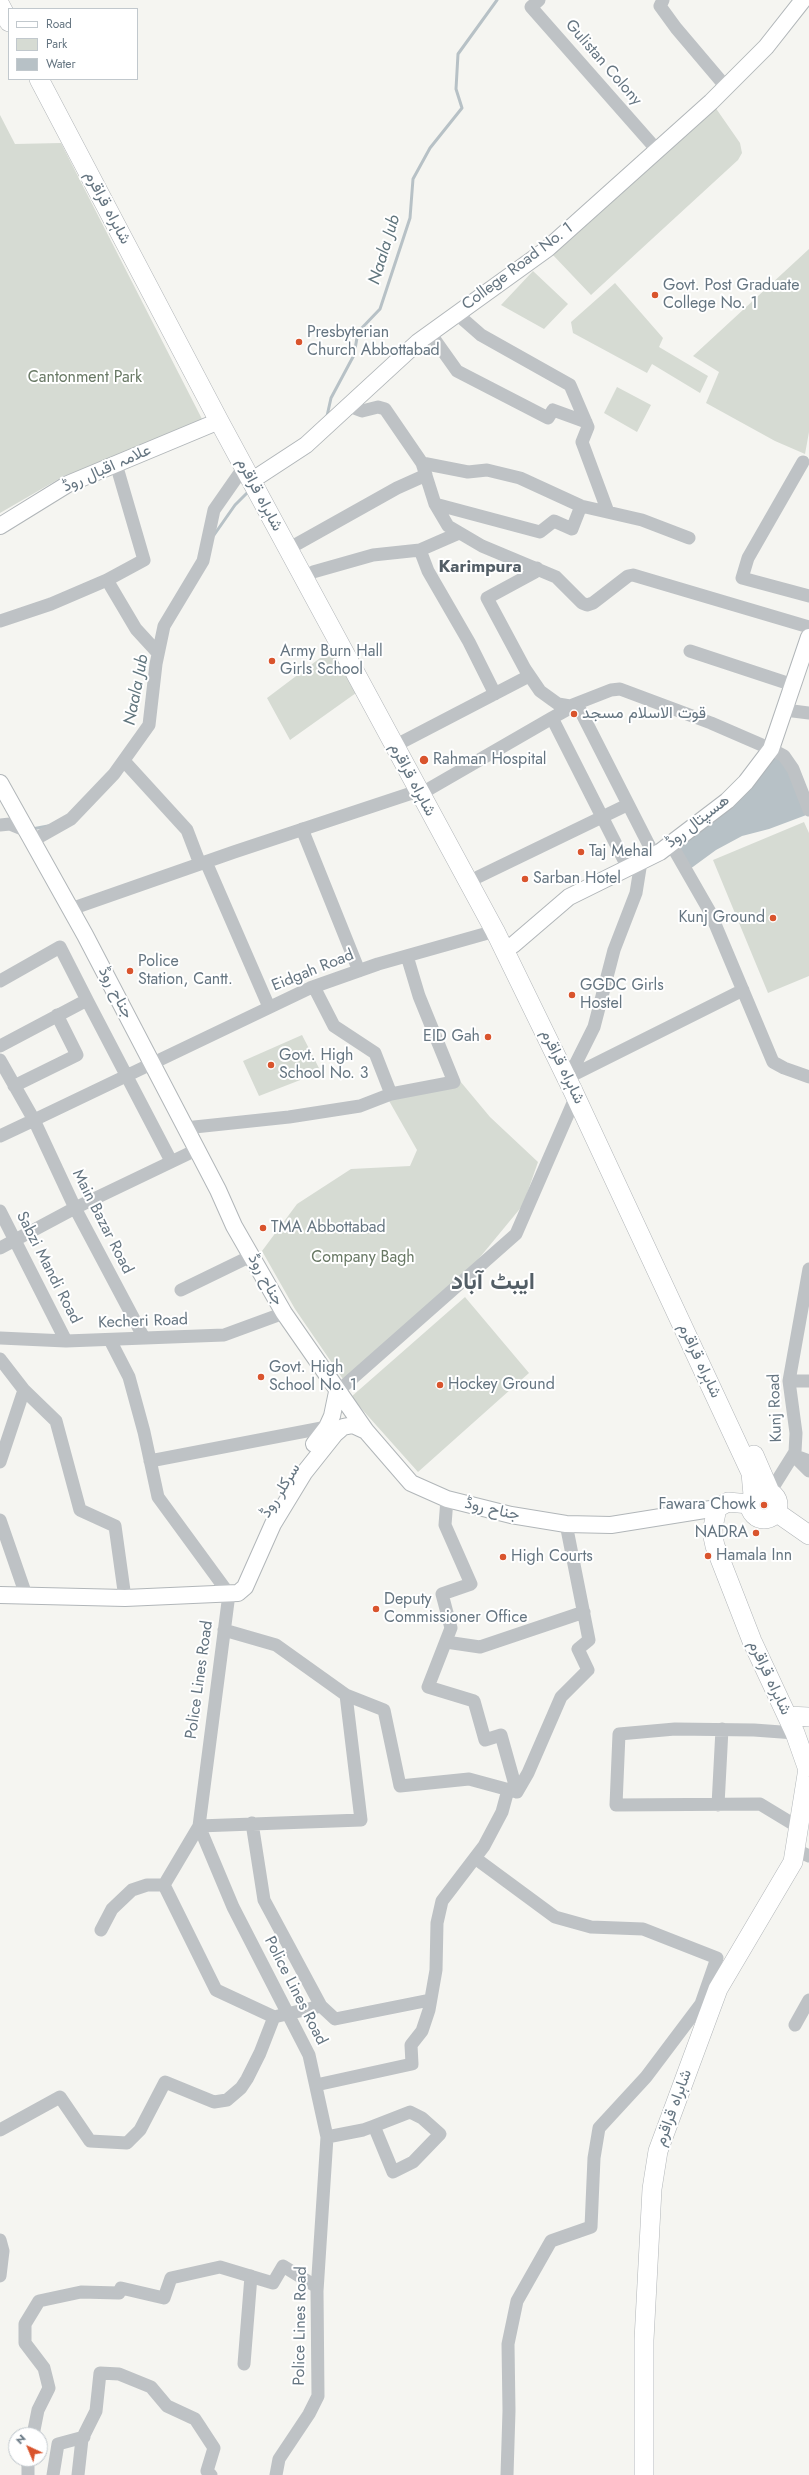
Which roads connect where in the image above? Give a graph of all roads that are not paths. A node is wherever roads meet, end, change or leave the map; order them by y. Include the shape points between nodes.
1 (539, 0) edge
2 (663, 0) edge
3 (803, 0) edge
4 (0, 5) edge
5 (8, 20) edge
6 (40, 80) edge
7 (52, 80) edge
8 (726, 87) junction
9 (657, 150) junction
10 (457, 314) junction
11 (430, 333) junction
12 (349, 406) junction
13 (219, 421) junction
14 (586, 422) junction
15 (803, 462) dead end
16 (116, 464) junction
17 (424, 469) junction
18 (252, 475) junction
19 (435, 504) junction
20 (581, 506) junction
21 (608, 512) junction
22 (0, 526) edge
23 (459, 533) junction
24 (689, 538) dead end
25 (297, 544) junction
26 (420, 550) junction
27 (537, 568) junction
28 (313, 572) junction
29 (107, 580) junction
30 (809, 596) edge
31 (0, 621) edge
32 (809, 638) edge
33 (690, 651) dead end
34 (158, 653) junction
35 (527, 673) junction
36 (794, 685) junction
37 (495, 694) junction
38 (577, 704) junction
39 (785, 710) junction
40 (809, 713) edge
41 (552, 718) junction
42 (404, 741) junction
43 (771, 749) junction
44 (124, 761) junction
45 (0, 783) edge
46 (423, 790) junction
47 (11, 803) junction
48 (627, 805) junction
49 (809, 810) edge
50 (604, 817) junction
51 (0, 824) edge
52 (302, 829) junction
53 (30, 836) junction
54 (671, 844) junction
55 (641, 861) junction
56 (203, 863) junction
57 (478, 877) junction
58 (71, 909) junction
59 (495, 931) junction
60 (513, 945) junction
61 (407, 956) junction
62 (359, 971) junction
63 (0, 981) edge
64 (314, 987) junction
65 (743, 990) junction
66 (87, 1000) junction
67 (270, 1007) junction
68 (57, 1015) junction
69 (0, 1046) edge
70 (0, 1060) edge
71 (152, 1063) junction
72 (575, 1070) junction
73 (127, 1076) junction
74 (809, 1077) edge
75 (14, 1086) junction
76 (391, 1094) junction
77 (576, 1096) junction
78 (34, 1120) junction
79 (185, 1128) junction
80 (0, 1136) edge
81 (196, 1150) junction
82 (171, 1161) junction
83 (75, 1208) junction
84 (0, 1211) edge
85 (15, 1240) junction
86 (0, 1248) edge
87 (251, 1256) junction
88 (809, 1269) edge
89 (181, 1290) dead end
90 (284, 1313) junction
91 (0, 1338) edge
92 (144, 1338) junction
93 (110, 1340) junction
94 (66, 1341) junction
95 (0, 1359) edge
96 (789, 1381) junction
97 (809, 1381) edge
98 (24, 1390) junction
99 (337, 1392) junction
100 (356, 1418) junction
101 (331, 1431) junction
102 (366, 1431) junction
103 (793, 1455) junction
104 (150, 1461) junction
105 (809, 1461) edge
106 (0, 1462) edge
107 (809, 1471) edge
108 (757, 1497) junction
109 (447, 1499) junction
110 (717, 1508) junction
111 (776, 1512) junction
112 (0, 1520) edge
113 (566, 1524) junction
114 (808, 1533) edge
115 (229, 1594) junction
116 (0, 1595) edge
117 (26, 1595) junction
118 (125, 1598) junction
119 (584, 1612) junction
120 (224, 1630) junction
121 (446, 1642) junction
122 (346, 1695) junction
123 (787, 1716) junction
124 (809, 1717) edge
125 (722, 1729) junction
126 (795, 1733) junction
127 (808, 1764) edge
128 (512, 1791) junction
129 (718, 1804) junction
130 (252, 1824) junction
131 (199, 1826) junction
132 (798, 1827) junction
133 (802, 1853) edge
134 (475, 1858) junction
135 (164, 1885) junction
136 (102, 1930) dead end
137 (430, 2000) junction
138 (809, 2000) edge
139 (321, 2006) junction
140 (287, 2013) junction
141 (274, 2018) junction
142 (795, 2025) dead end
143 (316, 2085) junction
144 (374, 2126) junction
145 (0, 2130) edge
146 (327, 2137) junction
147 (0, 2240) edge
148 (0, 2276) edge
149 (251, 2276) junction
150 (317, 2287) junction
151 (244, 2364) dead end
152 (35, 2427) edge
153 (84, 2437) junction
154 (53, 2475) edge
155 (78, 2475) edge
156 (210, 2475) edge
157 (276, 2475) edge
158 (507, 2475) edge
159 (644, 2475) edge

1 - 9 street, Gulistan Colony via 531,8
2 - 8 street via 660,6 672,23
3 - 8 main road, College Road No. 1 via 766,47
4 - 5 highway
6 - 13 highway, شاہراہ قراقرم
7 - 18 highway, شاہراہ قراقرم
8 - 9 main road, College Road No. 1
9 - 10 main road, College Road No. 1 via 547,249
10 - 11 main road, College Road No. 1
10 - 14 street via 481,335 570,385
11 - 12 main road, College Road No. 1
11 - 14 street via 456,371 548,418 553,410
12 - 17 street via 362,411 378,407 385,409
12 - 18 main road, College Road No. 1 via 306,445
13 - 16 main road, علامہ اقبال روڈ
13 - 18 highway, شاہراہ قراقرم
14 - 21 street via 588,427 582,442
15 - 30 street via 748,558 742,578
16 - 22 main road, علامہ اقبال روڈ via 68,484
16 - 29 street via 144,560
17 - 19 street
17 - 20 street via 468,472 486,470 513,476
17 - 25 street via 397,488
18 - 25 highway, شاہراہ قراقرم
18 - 34 street via 214,510 203,561 164,626
18 - 46 highway, شاہراہ قراقرم
19 - 20 street via 540,532 554,521 572,528
19 - 23 street via 448,526
20 - 21 street
21 - 24 street via 642,520
23 - 26 street
23 - 27 street via 482,546
25 - 28 highway, شاہراہ قراقرم
26 - 28 street via 373,555
26 - 37 street via 428,571 469,642
27 - 32 street via 556,577 587,605 633,575
27 - 35 street via 536,572 487,598
28 - 42 highway, شاہراہ قراقرم
29 - 31 street via 51,604
29 - 34 street via 136,629
32 - 36 main road, ھسپتال روڈ
33 - 36 street
34 - 44 street via 149,725
35 - 37 street
35 - 38 street via 540,691 558,704
36 - 39 main road, ھسپتال روڈ
37 - 42 street
38 - 41 street
38 - 43 street via 611,690 620,689 711,723
38 - 48 street
39 - 40 street
39 - 43 main road, ھسپتال روڈ
41 - 46 street
41 - 50 street
42 - 46 highway, شاہراہ قراقرم
43 - 49 street via 784,756 793,769
43 - 54 main road, ھسپتال روڈ via 746,782 727,801
44 - 53 street via 71,819
44 - 56 street via 187,830
45 - 47 main road, جناح روڈ
46 - 52 street
46 - 57 highway, شاہراہ قراقرم
46 - 59 highway, شاہراہ قراقرم
47 - 51 street via 6,818
47 - 53 main road, جناح روڈ
48 - 50 street
48 - 55 street
50 - 55 street
50 - 57 street
51 - 53 street via 10,824
52 - 56 street
52 - 62 street
53 - 58 main road, جناح روڈ
54 - 55 main road, ھسپتال روڈ
54 - 65 street via 710,912
55 - 60 main road, ھسپتال روڈ via 569,897
55 - 72 street via 636,893 614,950 594,1027
56 - 58 street
56 - 67 street
57 - 60 highway, شاہراہ قراقرم
58 - 71 main road, جناح روڈ
59 - 61 street, Eidgah Road
59 - 77 highway, شاہراہ قراقرم
60 - 72 highway, شاہراہ قراقرم
61 - 62 street, Eidgah Road
61 - 76 street via 419,996 454,1082
62 - 64 street, Eidgah Road
63 - 66 street via 60,947
64 - 67 street, Eidgah Road
64 - 76 street via 334,1026 375,1053
65 - 72 street
65 - 74 street via 773,1062
66 - 68 street
66 - 73 street
67 - 71 street, Eidgah Road
68 - 69 street
68 - 75 street via 77,1055
70 - 75 street, Main Bazar Road
71 - 73 street
71 - 79 main road, جناح روڈ
72 - 108 highway, شاہراہ قراقرم
73 - 78 street
73 - 82 street
75 - 78 street, Main Bazar Road
76 - 79 street via 360,1106 289,1117
77 - 99 street via 516,1234
77 - 108 highway, شاہراہ قراقرم via 751,1473
78 - 80 street
78 - 83 street, Main Bazar Road
79 - 81 main road, جناح روڈ
81 - 82 street
81 - 87 main road, جناح روڈ
82 - 83 street
83 - 85 street
83 - 92 street, Main Bazar Road
84 - 85 street, Sabzi Mandi Road
85 - 86 street
85 - 94 street, Sabzi Mandi Road
87 - 89 street
87 - 90 main road, جناح روڈ
88 - 96 street, Kunj Road
90 - 92 street, Kecheri Road via 224,1335
90 - 99 main road, جناح روڈ
91 - 94 street, Kecheri Road
92 - 93 street, Kecheri Road
93 - 94 street, Kecheri Road
93 - 104 street via 129,1377
95 - 98 street
96 - 97 street
96 - 103 street, Kunj Road via 796,1433
98 - 106 street
98 - 118 street via 56,1421 80,1510 115,1526
99 - 100 main road, جناح روڈ
99 - 101 main road, سرکلر روڈ
100 - 101 main road via 346,1418
100 - 102 main road, جناح روڈ
101 - 102 main road via 354,1425
101 - 104 street
101 - 115 main road, سرکلر روڈ via 295,1466 278,1493 263,1519
102 - 109 main road, جناح روڈ via 411,1483
103 - 105 street
103 - 107 street
103 - 108 street, Kunj Road
104 - 115 street via 158,1497
108 - 110 highway via 728,1502
108 - 111 highway, شاہراہ قراقرم via 778,1503
108 - 111 highway, شاہراہ قراقرم via 752,1513 759,1518 768,1518
109 - 113 main road, جناح روڈ via 511,1515
109 - 121 street via 445,1525 471,1584 442,1594 451,1628
110 - 113 main road, جناح روڈ via 611,1525
110 - 123 highway, شاہراہ قراقرم via 712,1532 714,1546 762,1666
111 - 114 highway
112 - 117 street
113 - 119 street
115 - 118 main road
115 - 120 street, Police Lines Road
116 - 117 main road
117 - 118 main road
119 - 121 street via 480,1647
119 - 128 street via 589,1640 578,1648 588,1670 561,1697 528,1773
120 - 122 street via 276,1645
120 - 131 street, Police Lines Road
121 - 128 street via 428,1687 474,1701 485,1740 501,1735
122 - 128 street via 384,1710 400,1786 469,1779
122 - 130 street via 361,1820
123 - 124 highway
123 - 126 highway, شاہراہ قراقرم
125 - 126 street
125 - 129 street
125 - 129 street via 675,1729 619,1734 616,1805
126 - 127 highway, شاہراہ قراقرم
127 - 132 highway, شاہراہ قراقرم
128 - 134 street
129 - 132 street via 760,1804
130 - 131 street
130 - 139 street via 264,1900
131 - 135 street
131 - 140 street, Police Lines Road via 233,1907
132 - 133 highway, شاہراہ قراقرم
133 - 159 highway, شاہراہ قراقرم via 793,1862 780,1888 718,1989 658,2151 652,2190 644,2340
134 - 137 street via 442,1901 438,1923 436,1970
134 - 158 street via 555,1917 591,1927 642,1929 717,1958 701,2004 646,2077 599,2128 594,2158 591,2227 550,2241 517,2301 508,2344
135 - 136 street via 147,1885 132,1890 112,1909
135 - 141 street via 216,1990
137 - 139 street via 334,2019
137 - 143 street via 422,2031 411,2045 412,2064
138 - 142 street
139 - 140 street
140 - 141 street
140 - 143 street, Police Lines Road via 309,2055
141 - 145 street via 260,2053 241,2088 227,2100 214,2102 165,2082 140,2130 126,2143 90,2141 60,2096
143 - 146 street, Police Lines Road
144 - 144 street via 393,2172 413,2162 440,2134 422,2118 410,2112
144 - 146 street
146 - 150 street, Police Lines Road
147 - 148 street via 3,2251
149 - 150 street via 273,2283 283,2266
149 - 151 street
149 - 152 street via 220,2267 171,2278 164,2298 121,2288 119,2293 82,2292 39,2301 25,2324 25,2343 44,2368 49,2388 38,2410
150 - 157 street, Police Lines Road via 318,2396 279,2459
153 - 154 street via 58,2444
153 - 155 street
153 - 156 street via 96,2411 100,2373 119,2374 151,2387 167,2406 195,2419 214,2448 207,2471

